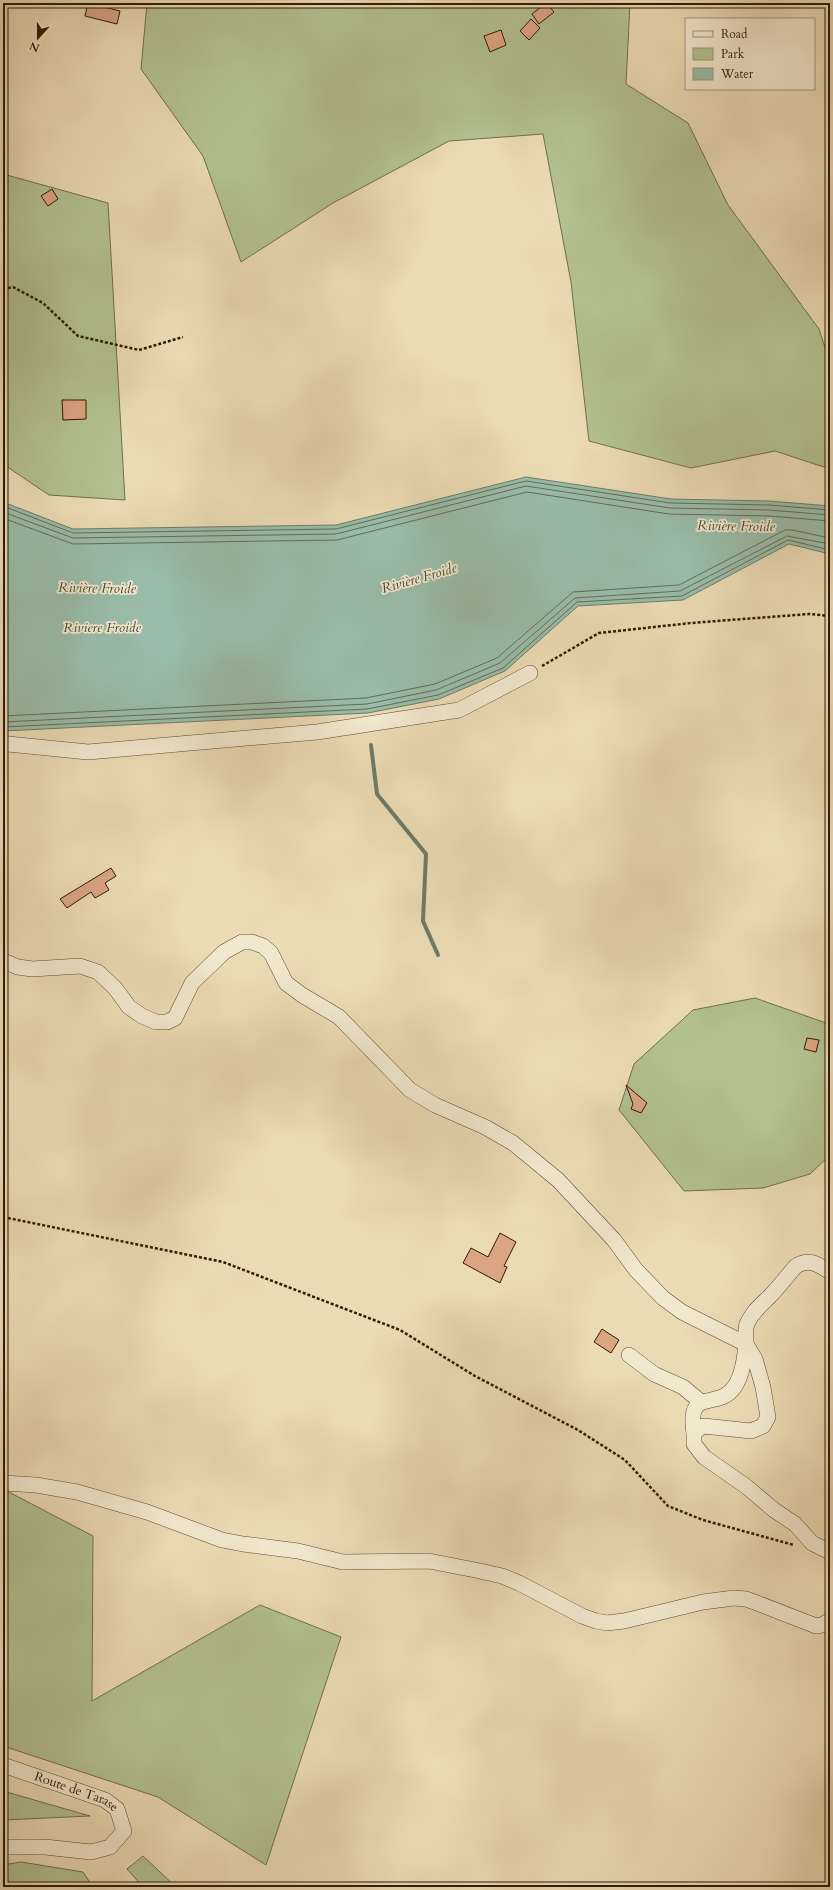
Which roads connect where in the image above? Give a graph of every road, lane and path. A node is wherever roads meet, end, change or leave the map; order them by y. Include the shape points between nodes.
1 (3, 289) edge
2 (183, 337) dead end
3 (830, 616) edge
4 (530, 673) joint
5 (3, 745) edge
6 (3, 961) edge
7 (3, 1217) edge
8 (830, 1272) edge
9 (746, 1344) junction
10 (629, 1355) dead end
11 (701, 1402) junction
12 (694, 1433) junction
13 (3, 1483) edge
14 (796, 1545) dead end
15 (830, 1552) edge
16 (830, 1620) edge
17 (3, 1765) edge
18 (3, 1848) edge

1 - 2 path via 13,287 44,303 78,336 140,350
3 - 4 path via 809,614 722,620 599,634
4 - 5 street via 459,710 317,732 88,752
6 - 9 street via 32,969 80,966 98,972 115,988 129,1007 156,1022 167,1022 175,1018 192,983 224,952 242,942 263,946 271,953 286,983 339,1017 410,1090 512,1143 558,1180 663,1298 682,1312
7 - 14 path via 223,1262 400,1330 475,1376 578,1430 625,1460 668,1506 703,1520
8 - 9 street via 809,1261 796,1266 754,1311 746,1325
9 - 11 street via 742,1373 735,1388 723,1396
9 - 12 street via 755,1359 763,1387 768,1417 766,1421 763,1426 751,1431 704,1426
10 - 11 street via 654,1374 683,1387
11 - 12 street via 694,1409
12 - 15 street via 694,1444 704,1457 795,1524 812,1543
13 - 16 street via 77,1492 147,1512 222,1540 298,1551 335,1561 429,1561 454,1564 508,1578 582,1616 602,1622 624,1621 703,1602 734,1598 746,1599 816,1626
17 - 18 street, Route de Tarase via 105,1800 117,1809 124,1831 110,1847 91,1852 45,1847

